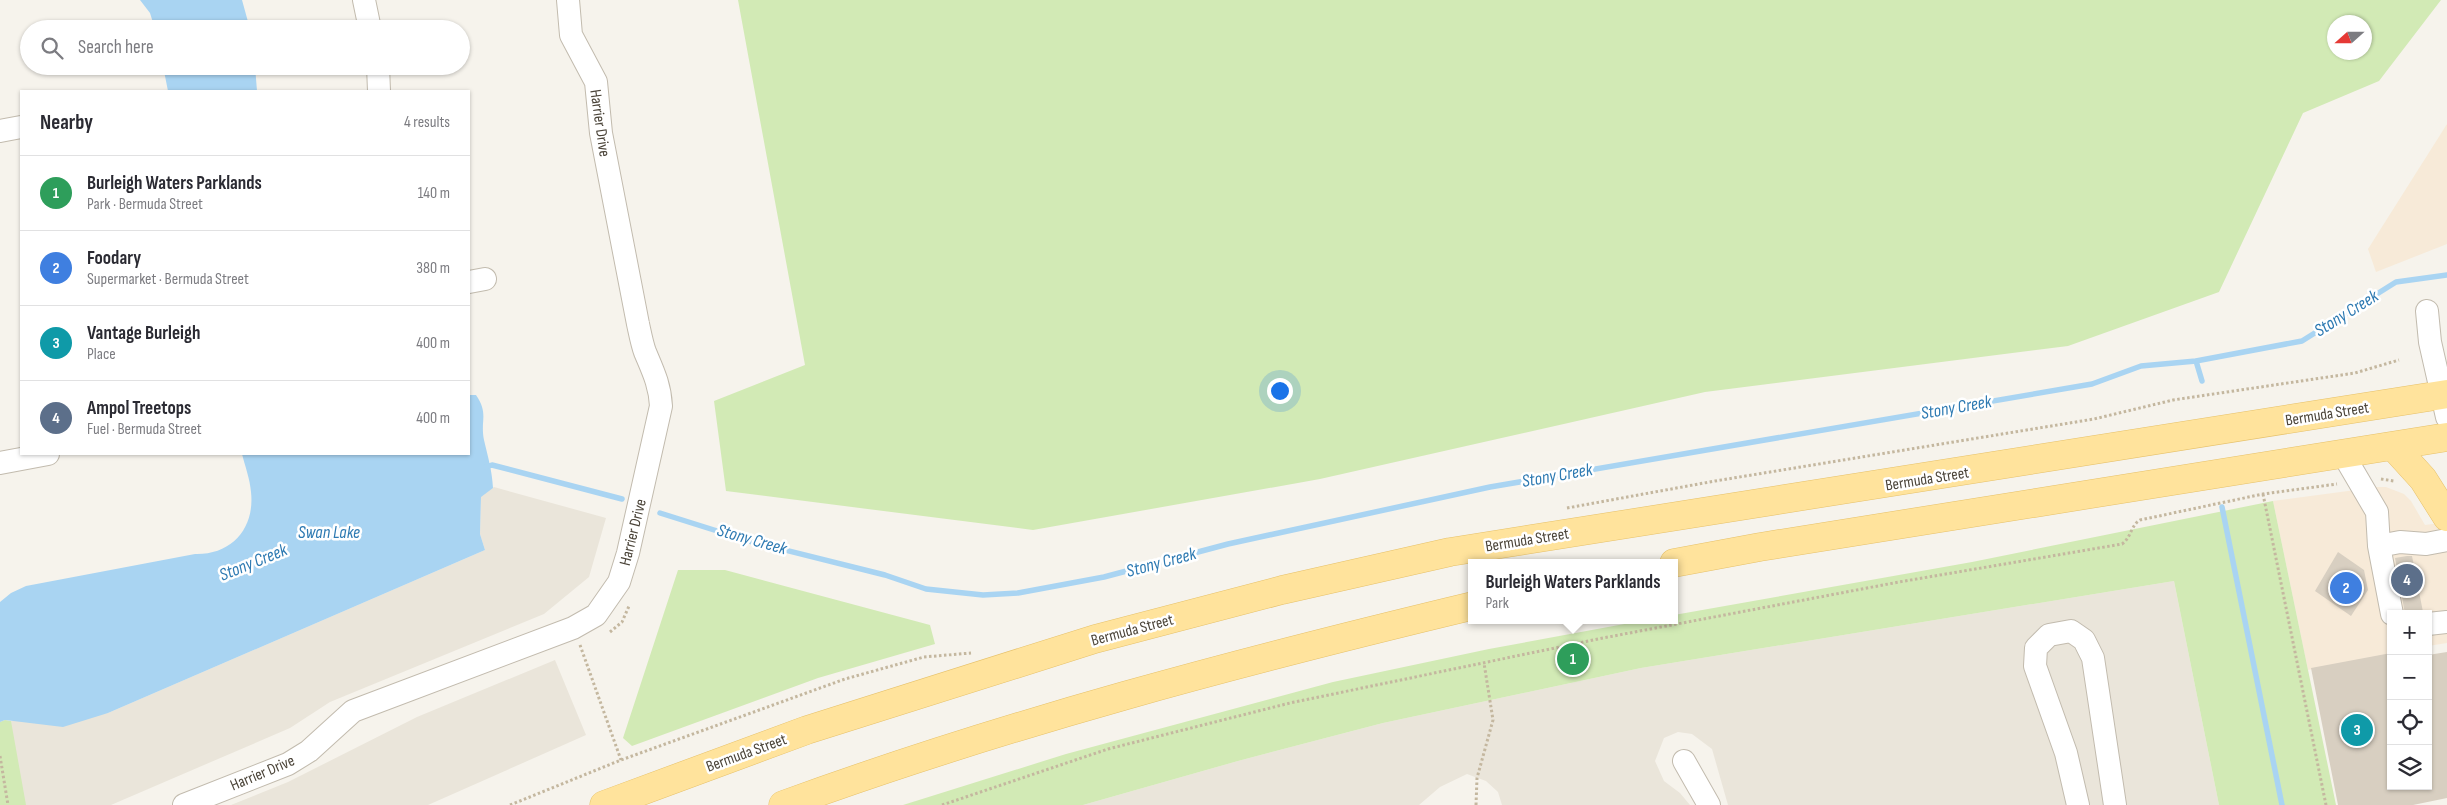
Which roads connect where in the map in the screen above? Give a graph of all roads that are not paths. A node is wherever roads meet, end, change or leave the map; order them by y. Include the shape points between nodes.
1 (364, 0) edge
2 (568, 0) edge
3 (368, 20) edge
4 (378, 75) edge
5 (379, 90) edge
6 (20, 127) edge
7 (0, 131) edge
8 (2427, 311) dead end
9 (2445, 402) edge
10 (2447, 437) edge
11 (2393, 446) junction
12 (2343, 454) junction
13 (43, 455) edge
14 (0, 463) edge
15 (2447, 517) edge
16 (2447, 540) edge
17 (2379, 546) junction
18 (1678, 562) edge
19 (1468, 607) edge
20 (2391, 610) edge
21 (2447, 622) edge
22 (2432, 624) edge
23 (1684, 761) dead end
24 (184, 805) edge
25 (604, 805) edge
26 (783, 805) edge
27 (1709, 805) edge
28 (2078, 805) edge
29 (2115, 805) edge

1 - 3 street
2 - 24 street, Harrier Drive via 571,35 596,82 601,133 638,324 644,351 661,391 661,406 619,582 596,615 573,628 353,711 309,751 288,764
4 - 5 street
6 - 7 street
8 - 9 street via 2430,342
9 - 25 main road, Bermuda Street via 1441,554 1095,639 806,730
10 - 11 main road
11 - 12 main road
11 - 15 main road via 2423,479
12 - 17 street via 2377,512
12 - 18 main road
13 - 14 street
16 - 17 street
17 - 20 street
19 - 26 main road via 1120,696 923,756
21 - 22 street
23 - 27 street
28 - 29 street via 2066,753 2035,666 2036,648 2049,635 2071,630 2084,640 2092,658

